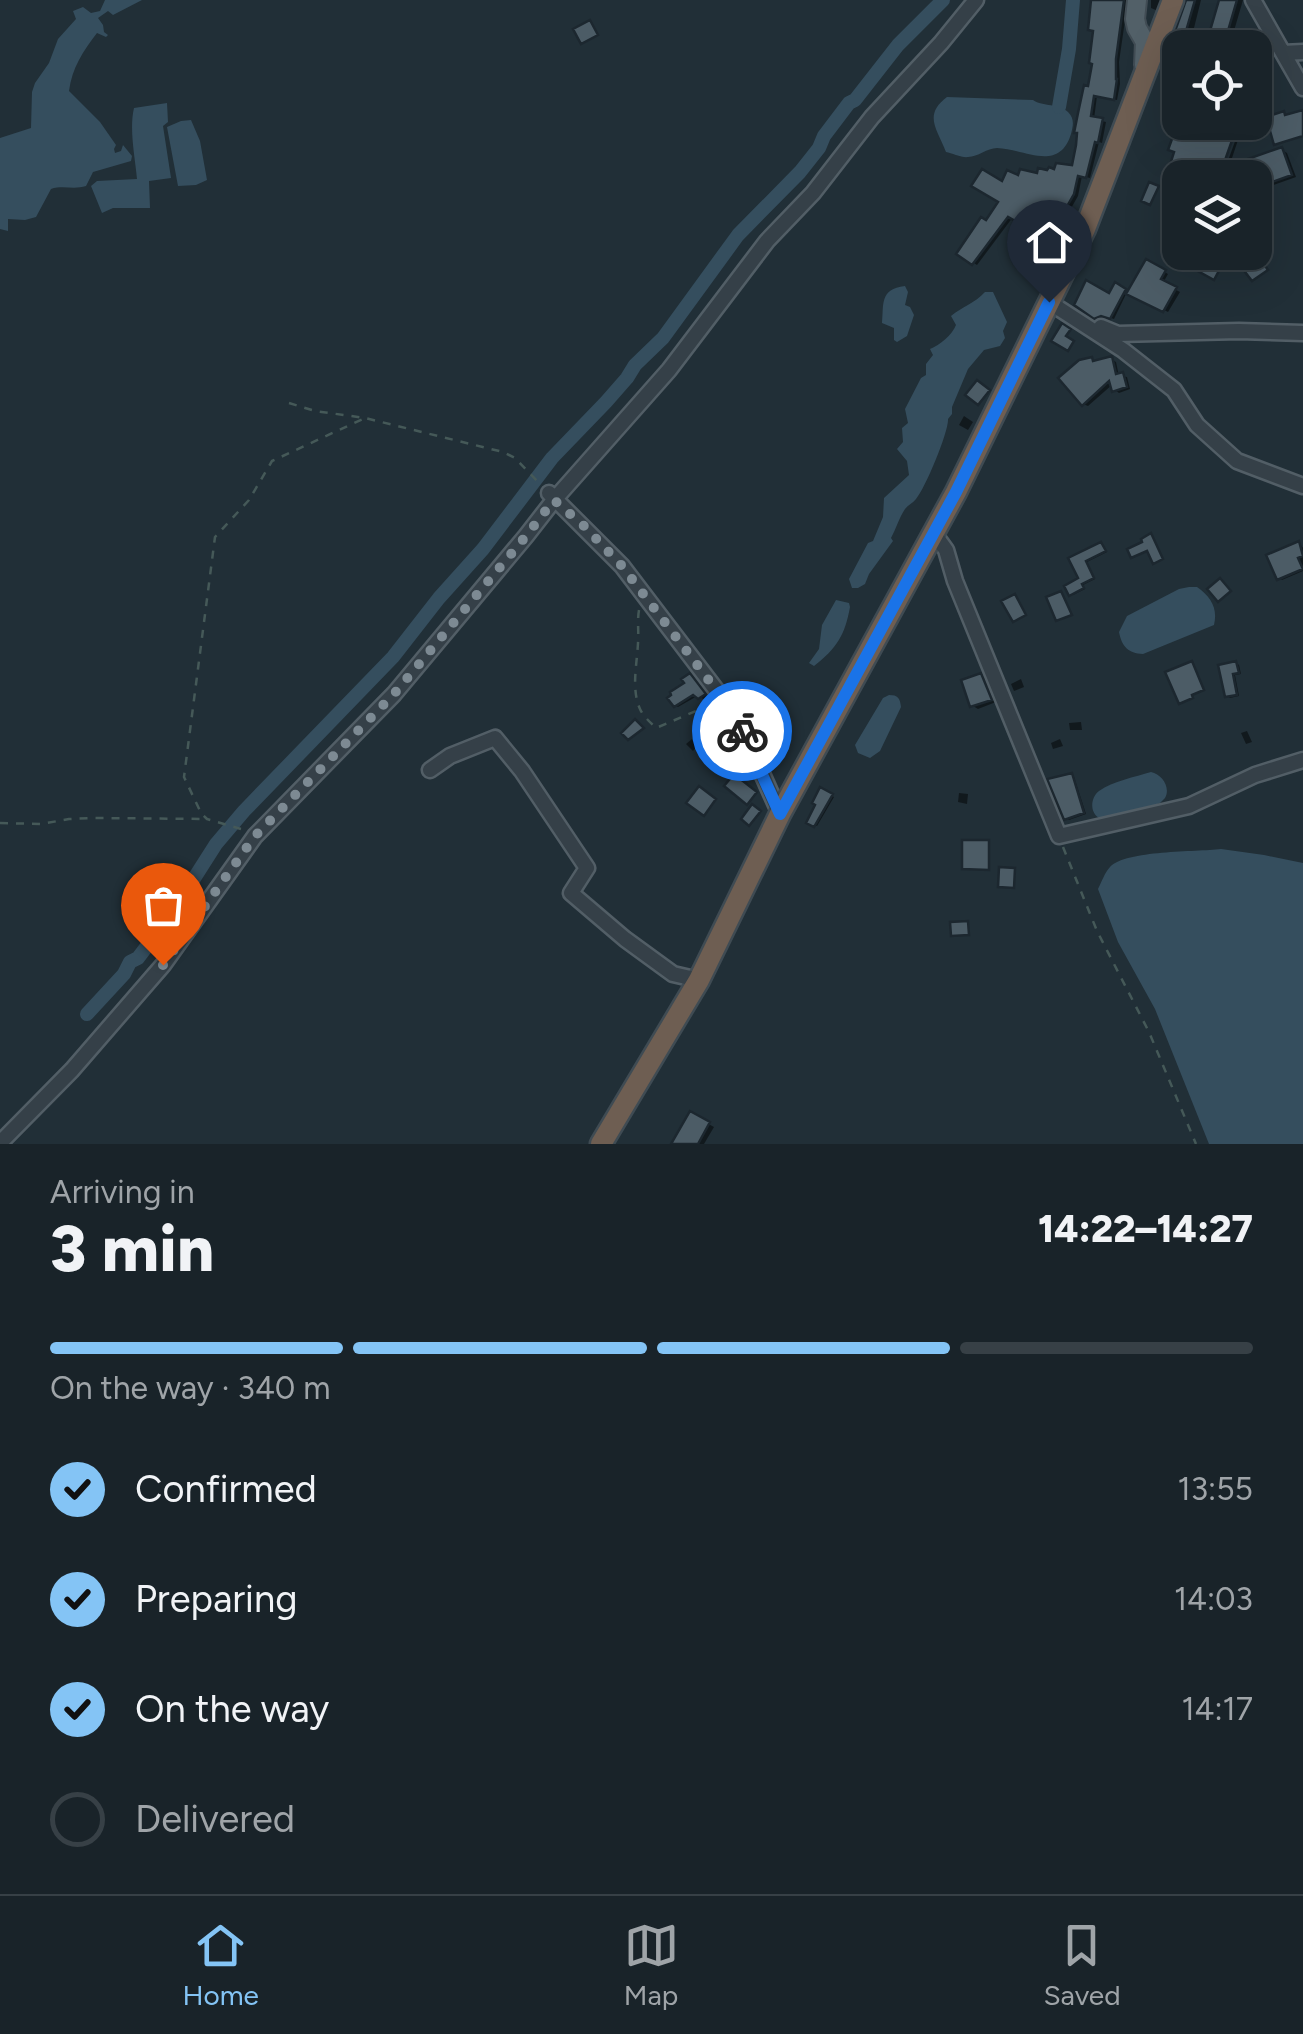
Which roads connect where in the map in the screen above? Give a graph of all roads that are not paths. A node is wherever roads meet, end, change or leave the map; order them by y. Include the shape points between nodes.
1 (976, 0) edge
2 (1138, 0) edge
3 (1174, 0) edge
4 (1253, 0) edge
5 (1303, 52) edge
6 (1282, 53) junction
7 (1144, 81) junction
8 (1303, 88) edge
9 (1049, 302) junction
10 (1303, 333) edge
11 (1303, 486) edge
12 (551, 496) junction
13 (933, 532) junction
14 (1303, 760) edge
15 (430, 770) dead end
16 (780, 814) junction
17 (700, 980) junction
18 (0, 1144) edge
19 (601, 1144) edge

1 - 12 street via 767,240 669,370
2 - 7 main road
3 - 7 highway
4 - 6 street
5 - 6 street
6 - 8 street
7 - 9 highway
9 - 10 street via 1118,334
9 - 11 street via 1174,390 1196,425 1238,461
9 - 13 highway
12 - 16 street via 644,592 738,722
12 - 18 street via 526,536 394,694 255,836 163,965
13 - 14 street via 946,550 1059,836 1189,806
13 - 16 highway
15 - 17 street via 495,738 587,868 571,893 673,974
16 - 17 highway
17 - 19 highway

